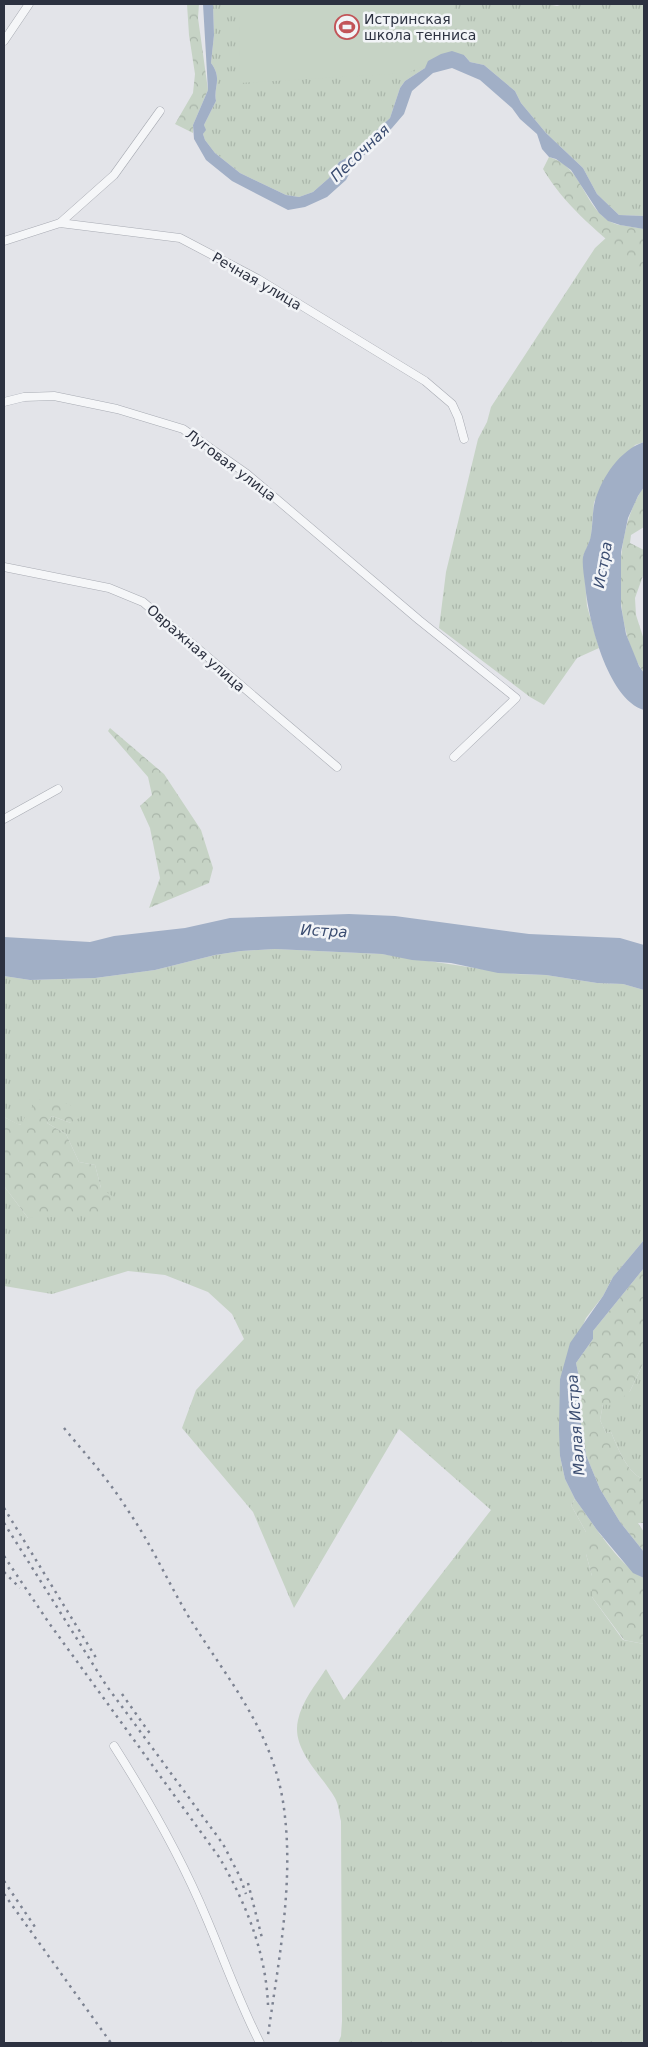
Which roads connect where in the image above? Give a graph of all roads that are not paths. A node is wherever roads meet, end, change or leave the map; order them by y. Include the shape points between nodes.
1 (28, 4) edge
2 (4, 41) edge
3 (160, 111) dead end
4 (60, 223) junction
5 (4, 241) edge
6 (4, 402) edge
7 (464, 439) dead end
8 (4, 567) edge
9 (454, 756) dead end
10 (337, 767) dead end
11 (58, 789) dead end
12 (4, 819) edge
13 (114, 1746) dead end
14 (260, 2043) edge

1 - 2 street
3 - 4 street via 114,175
4 - 5 street, Речная улица
4 - 7 street, Речная улица via 180,238 211,254 425,381 452,404
6 - 9 street, Луговая улица via 24,397 54,396 117,409 183,429 247,474 516,698
8 - 10 street, Овражная улица via 109,588 143,602
11 - 12 street
13 - 14 street via 178,1855

